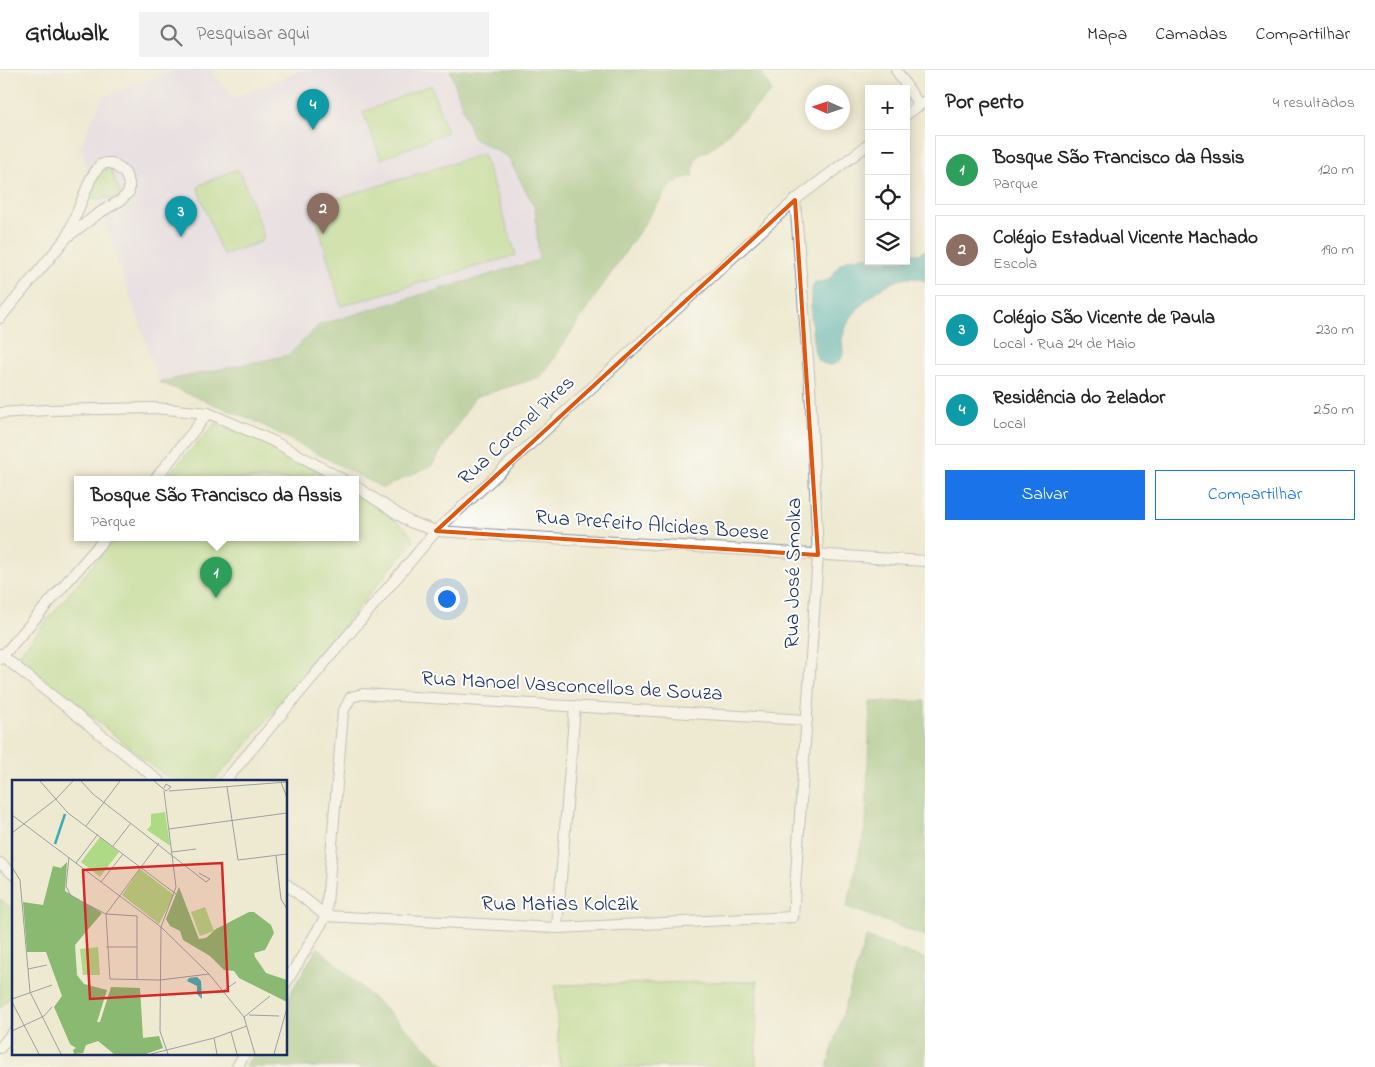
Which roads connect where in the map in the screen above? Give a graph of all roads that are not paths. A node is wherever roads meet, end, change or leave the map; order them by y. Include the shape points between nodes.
1 (896, 70) edge
2 (922, 103) edge
3 (910, 112) edge
4 (865, 147) edge
5 (795, 200) junction
6 (67, 237) junction
7 (0, 318) edge
8 (0, 413) edge
9 (208, 413) junction
10 (157, 476) edge
11 (337, 476) edge
12 (359, 489) edge
13 (436, 531) junction
14 (102, 541) edge
15 (818, 555) junction
16 (925, 561) edge
17 (1, 656) edge
18 (576, 706) junction
19 (807, 720) junction
20 (158, 780) edge
21 (226, 780) edge
22 (0, 863) edge
23 (12, 873) edge
24 (288, 886) edge
25 (326, 916) junction
26 (793, 917) joint
27 (557, 928) junction
28 (288, 980) edge
29 (12, 1033) edge
30 (0, 1048) edge
31 (244, 1054) edge
32 (237, 1067) edge

1 - 2 street
2 - 3 street
4 - 5 street, Rua Coronel Pires
5 - 13 street, Rua Coronel Pires
5 - 15 street, Rua José Smolka via 810,385
6 - 6 street via 128,192 129,182 125,173 112,163 100,165 91,178
6 - 7 street
8 - 9 street via 155,408
9 - 10 street
9 - 11 street via 273,441
12 - 13 street, Rua Prefeito Alcides Boese via 410,522
13 - 15 street, Rua Prefeito Alcides Boese
13 - 21 street, Rua Coronel Pires
14 - 17 street
15 - 16 street, Rua Prefeito Alcides Boese
15 - 19 street, Rua José Smolka
17 - 20 street
18 - 19 street, Rua Manoel Vasconcellos de Souza
18 - 25 street, Rua Manoel Vasconcellos de Souza via 363,694 351,697 343,712
18 - 27 street
19 - 26 street, Rua José Smolka
22 - 23 street
24 - 25 street
25 - 27 street, Rua Matias Kolczik
25 - 28 street
26 - 27 street, Rua Matias Kolczik
29 - 30 street
31 - 32 street

